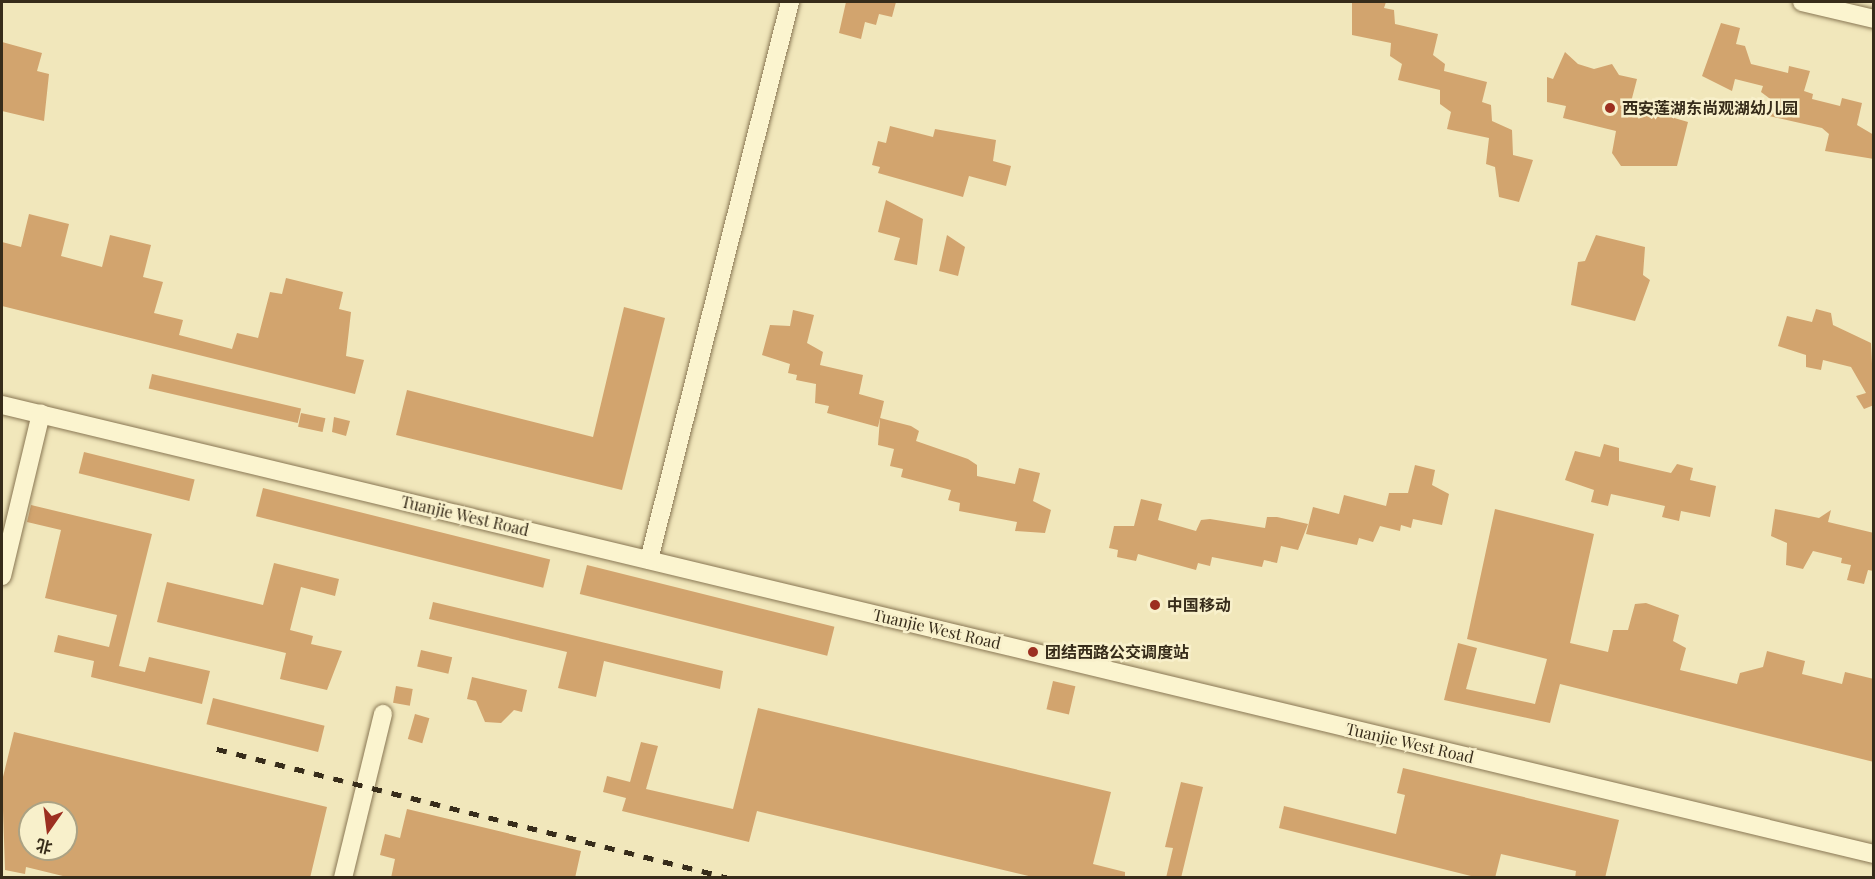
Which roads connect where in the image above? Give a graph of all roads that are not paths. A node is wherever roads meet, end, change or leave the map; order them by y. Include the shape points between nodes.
1 (790, 2) edge
2 (1802, 2) edge
3 (1874, 19) edge
4 (2, 405) edge
5 (41, 414) junction
6 (649, 560) junction
7 (2, 576) edge
8 (383, 714) dead end
9 (1874, 854) edge
10 (343, 878) edge

1 - 6 street
2 - 3 street
4 - 5 street, Tuanjie West Road
5 - 6 street, Tuanjie West Road
5 - 7 street
6 - 9 street, Tuanjie West Road
8 - 10 street

